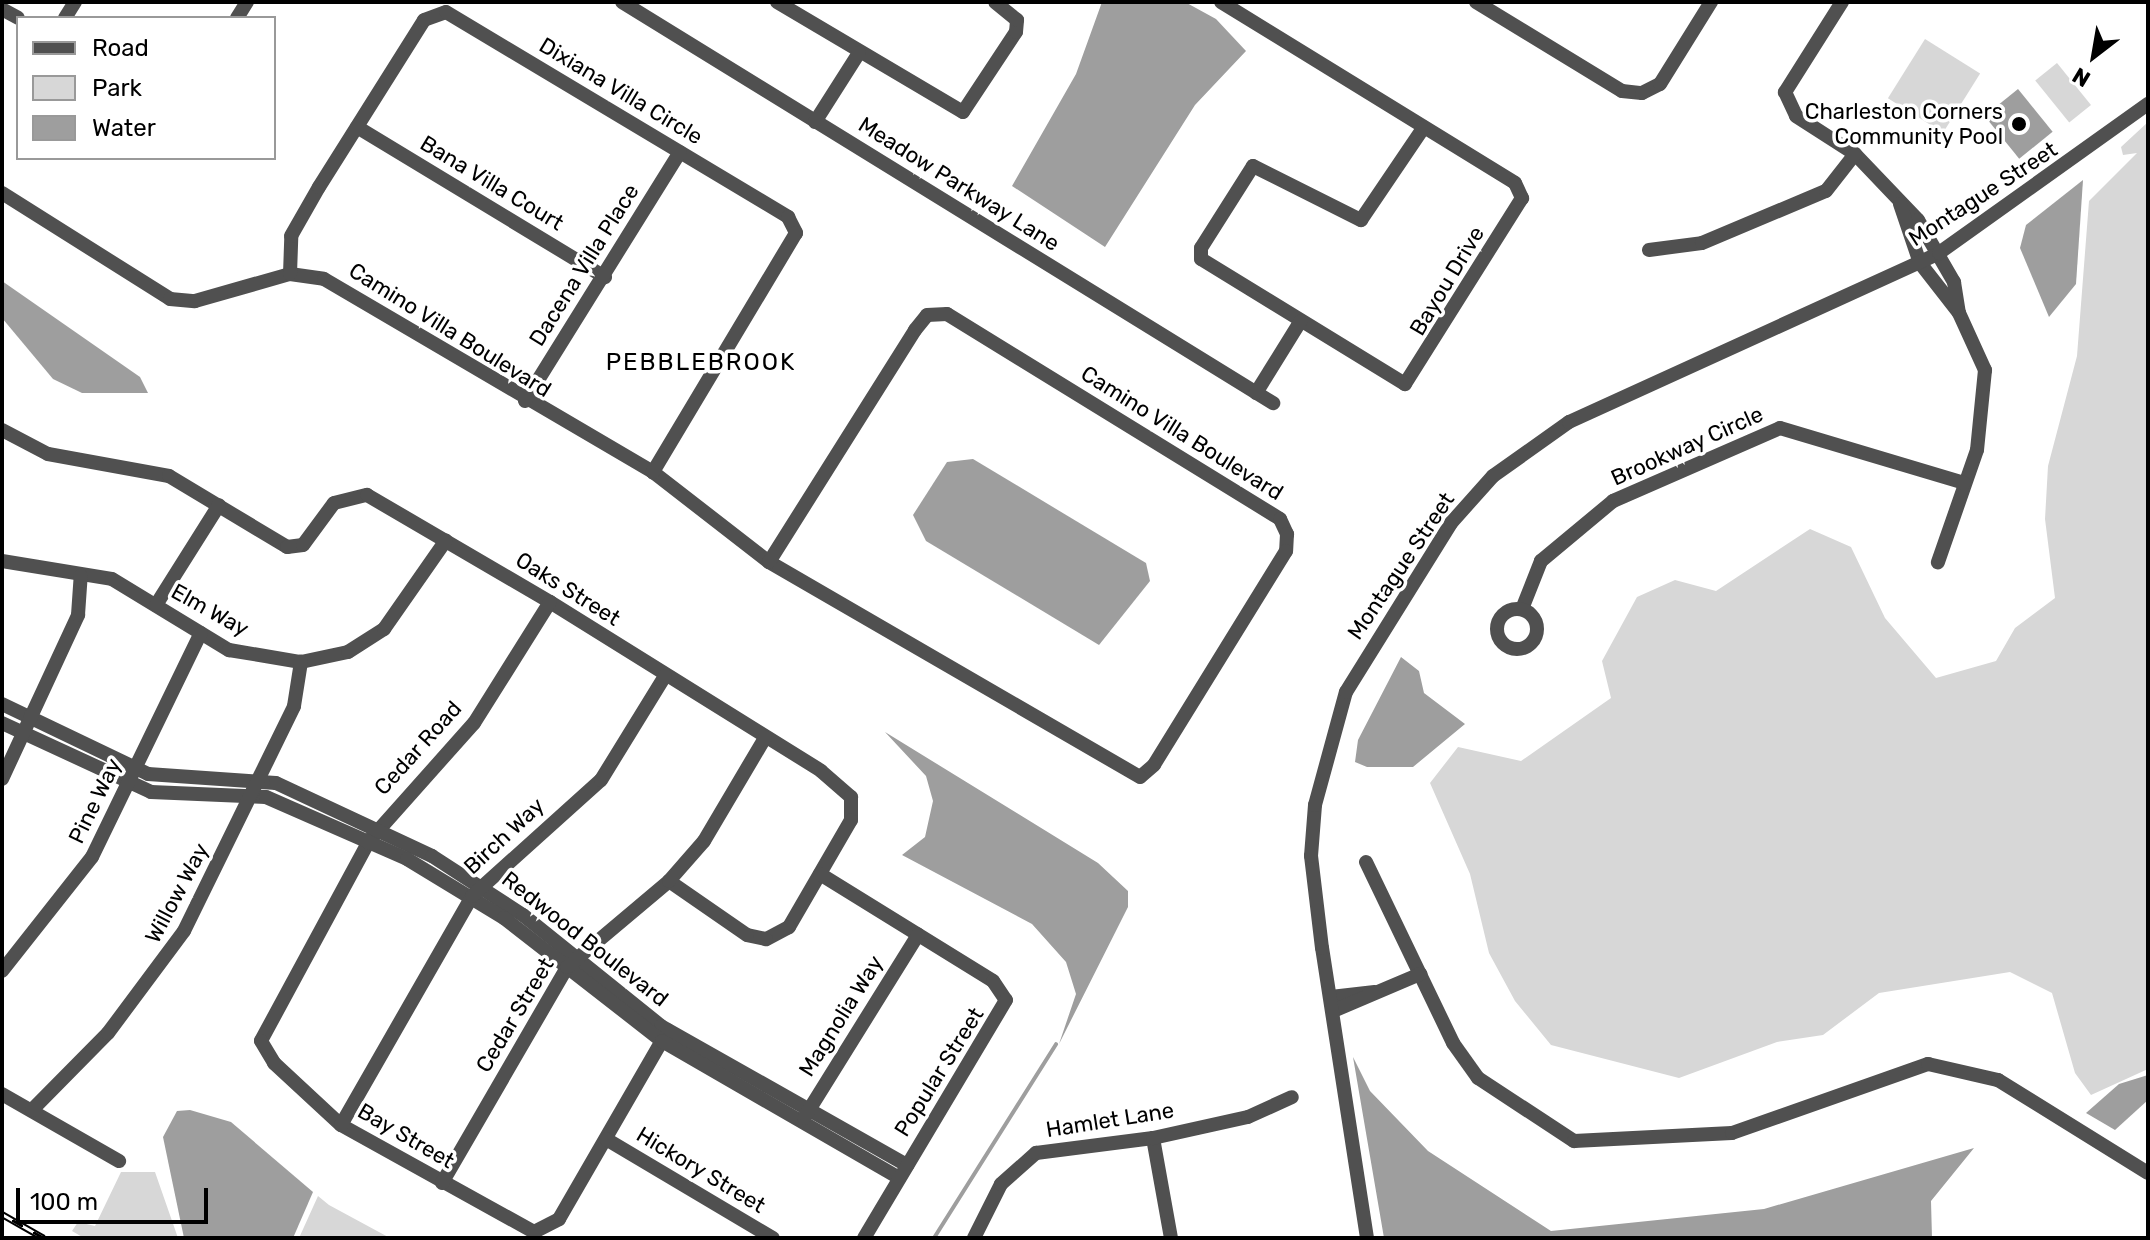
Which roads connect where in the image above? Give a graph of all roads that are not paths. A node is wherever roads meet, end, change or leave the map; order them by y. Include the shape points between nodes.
1 (622, 2) edge
2 (777, 2) edge
3 (995, 2) edge
4 (1221, 2) edge
5 (1476, 2) edge
6 (1842, 2) edge
7 (1706, 4) edge
8 (859, 53) junction
9 (2148, 104) edge
10 (815, 122) junction
11 (357, 127) junction
12 (1424, 127) junction
13 (680, 152) junction
14 (1855, 154) junction
15 (2, 193) edge
16 (1900, 203) junction
17 (1649, 250) dead end
18 (1939, 253) junction
19 (1920, 263) junction
20 (290, 274) junction
21 (605, 277) junction
22 (1959, 313) junction
23 (1300, 322) junction
24 (1256, 393) junction
25 (525, 401) junction
26 (1273, 403) dead end
27 (2, 430) edge
28 (653, 472) junction
29 (1964, 483) junction
30 (219, 505) junction
31 (446, 540) junction
32 (2, 561) edge
33 (769, 562) junction
34 (1938, 562) dead end
35 (81, 576) junction
36 (550, 602) junction
37 (156, 605) junction
38 (1522, 609) dead end
39 (201, 633) junction
40 (301, 662) junction
41 (665, 676) junction
42 (2, 704) edge
43 (31, 718) junction
44 (2, 723) edge
45 (24, 734) junction
46 (765, 738) junction
47 (135, 768) junction
48 (259, 778) junction
49 (2, 779) edge
50 (128, 782) junction
51 (251, 794) junction
52 (373, 836) junction
53 (1366, 862) dead end
54 (820, 874) junction
55 (669, 881) junction
56 (476, 891) junction
57 (918, 935) junction
58 (571, 962) junction
59 (2, 971) edge
60 (1420, 974) junction
61 (1332, 1004) junction
62 (665, 1036) junction
63 (2, 1094) edge
64 (1292, 1097) dead end
65 (32, 1110) junction
66 (806, 1116) junction
67 (341, 1125) junction
68 (1153, 1138) junction
69 (606, 1139) junction
70 (119, 1161) dead end
71 (903, 1172) junction
72 (2148, 1173) edge
73 (442, 1183) junction
74 (773, 1238) edge
75 (864, 1238) edge
76 (974, 1238) edge
77 (1171, 1238) edge
78 (1367, 1238) edge

1 - 10 street, Meadow Parkway Lane
2 - 8 street
3 - 8 street via 1017,20 1016,32 963,112
4 - 12 street, Bayou Drive
5 - 7 street via 1622,91 1642,93 1660,84
6 - 14 street via 1785,92 1796,116
8 - 10 street
9 - 18 street, Montague Street
10 - 24 street, Meadow Parkway Lane
11 - 13 street, Dixiana Villa Circle via 424,20 446,12
11 - 20 street, Dixiana Villa Circle via 291,236
11 - 21 street, Bana Villa Court
12 - 23 street, Bayou Drive via 1361,220 1264,167 1245,173 1201,259
12 - 23 street, Bayou Drive via 1515,183 1522,198 1414,377 1396,383
13 - 21 street, Dacena Villa Place
13 - 28 street, Dixiana Villa Circle via 788,217 796,233
14 - 16 street
14 - 17 street via 1826,191 1702,243
15 - 20 street, Camino Villa Boulevard via 170,299 195,301
16 - 18 street
16 - 19 street
18 - 19 street, Montague Street
18 - 22 street
19 - 22 street
19 - 61 street, Montague Street via 1569,422 1493,476 1451,523 1346,692 1321,763 1311,856
20 - 25 street, Camino Villa Boulevard via 339,286
21 - 25 street, Dacena Villa Place
22 - 29 street via 1985,370 1977,450
23 - 24 street
24 - 26 street, Meadow Parkway Lane
25 - 28 street, Camino Villa Boulevard
27 - 30 street, Oaks Street via 61,458 153,470
28 - 33 street, Camino Villa Boulevard
29 - 34 street
29 - 38 street, Brookway Circle via 1780,428 1613,501 1541,561
30 - 31 street, Oaks Street via 292,548 303,545 334,503 367,495
30 - 37 street
31 - 36 street, Oaks Street
31 - 40 street, Elm Way via 384,629 348,652
32 - 35 street, Elm Way
33 - 33 street, Camino Villa Boulevard via 1140,777 1286,551 1287,534 1280,519 947,314 927,315
35 - 37 street, Elm Way via 112,579
35 - 43 street via 78,615
36 - 41 street, Oaks Street
36 - 52 street, Cedar Road via 474,723
37 - 39 street, Elm Way
39 - 40 street, Elm Way via 229,650
39 - 47 street, Pine Way
40 - 48 street, Willow Way via 294,706
41 - 46 street, Oaks Street
41 - 56 street, Birch Way via 601,780
42 - 43 street, Redwood Boulevard
43 - 45 street
43 - 47 street, Redwood Boulevard
44 - 45 street, Redwood Boulevard
45 - 49 street
45 - 50 street, Redwood Boulevard
46 - 54 street, Oaks Street via 851,797 851,820
46 - 55 street, Cedar Street via 704,841
47 - 48 street, Redwood Boulevard via 175,779
47 - 50 street, Pine Way
48 - 51 street, Willow Way
48 - 52 street, Redwood Boulevard
50 - 51 street, Redwood Boulevard via 183,797
50 - 59 street, Pine Way via 92,857
51 - 52 street, Redwood Boulevard
51 - 65 street, Willow Way via 165,961
52 - 56 street, Redwood Boulevard
52 - 67 street, Bay Street via 261,1034 274,1063
53 - 60 street
54 - 55 street, Oaks Street via 789,927 766,939 747,935
54 - 57 street, Popular Street
55 - 58 street, Cedar Street
56 - 58 street, Redwood Boulevard
56 - 67 street, Birch Way
57 - 66 street, Magnolia Way
57 - 71 street, Popular Street via 993,981 1006,1000
58 - 62 street, Redwood Boulevard
58 - 73 street, Cedar Street
60 - 61 street
60 - 72 street via 1478,1078 1574,1141 1732,1133 1848,1096 1904,1067 1953,1065 1998,1080
61 - 78 street, Montague Street
62 - 66 street, Redwood Boulevard
62 - 69 street, Bay Street
63 - 65 street
64 - 68 street, Hamlet Lane via 1248,1117
65 - 70 street
66 - 71 street, Redwood Boulevard
67 - 73 street, Bay Street
68 - 76 street, Hamlet Lane via 1036,1153 1001,1184
68 - 77 street
69 - 73 street, Bay Street via 559,1219 541,1230 518,1229
69 - 74 street, Hickory Street
71 - 75 street, Popular Street

